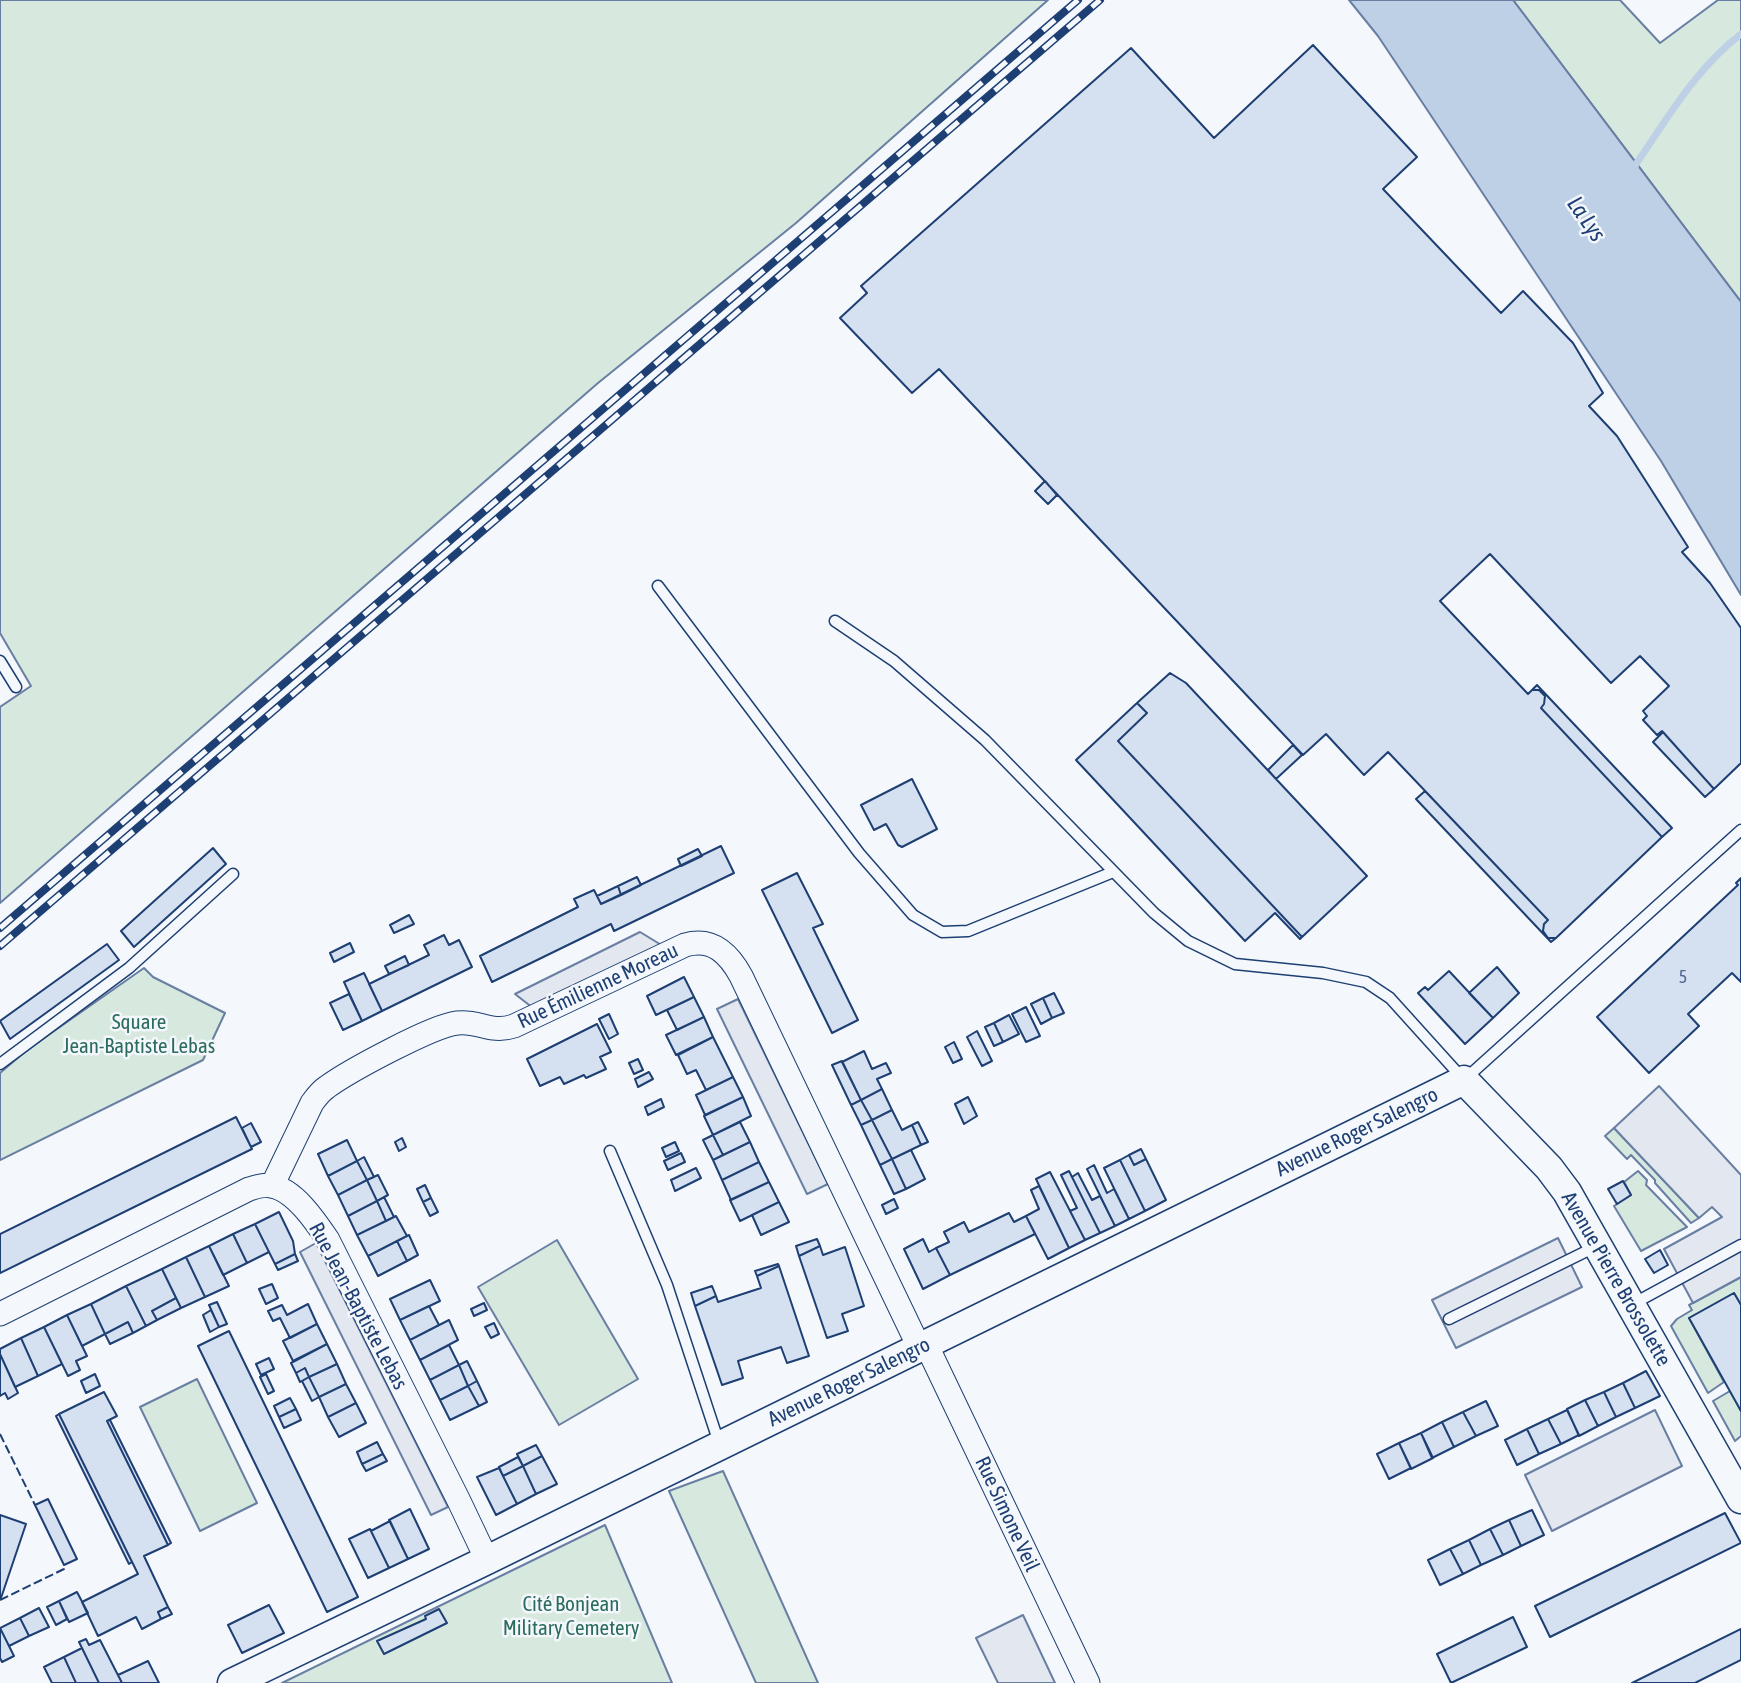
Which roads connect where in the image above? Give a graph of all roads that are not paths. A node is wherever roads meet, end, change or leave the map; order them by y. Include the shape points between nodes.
1 (657, 586) dead end
2 (835, 621) dead end
3 (0, 661) edge
4 (16, 687) dead end
5 (1741, 830) edge
6 (1113, 872) junction
7 (233, 874) dead end
8 (0, 1064) edge
9 (1464, 1080) junction
10 (610, 1151) dead end
11 (272, 1185) junction
12 (1741, 1245) edge
13 (1597, 1246) junction
14 (1631, 1305) junction
15 (0, 1314) edge
16 (1448, 1319) dead end
17 (923, 1345) junction
18 (720, 1445) junction
19 (1737, 1482) edge
20 (487, 1560) junction
21 (232, 1683) edge
22 (1088, 1683) edge

1 - 6 lane via 859,853 913,915 942,932 968,931
2 - 6 lane via 894,661 985,740
3 - 4 lane
5 - 9 lane
6 - 9 lane via 1188,941 1235,964 1366,982 1390,998
7 - 8 lane via 129,968
9 - 13 street, Avenue Pierre Brossolette via 1549,1168
9 - 17 street, Avenue Roger Salengro
10 - 18 lane via 667,1285
11 - 15 street via 249,1189
11 - 17 street, Rue Émilienne Moreau via 312,1102 349,1073 449,1024 490,1030 514,1026 685,945 705,943 730,957 741,976
11 - 20 street, Rue Jean-Baptiste Lebas via 304,1209 328,1240
12 - 14 lane
13 - 14 street, Avenue Pierre Brossolette
13 - 16 lane
14 - 19 street, Avenue Pierre Brossolette
17 - 18 street, Avenue Roger Salengro
17 - 22 street, Rue Simone Veil
18 - 20 street, Avenue Roger Salengro
20 - 21 street, Avenue Roger Salengro

